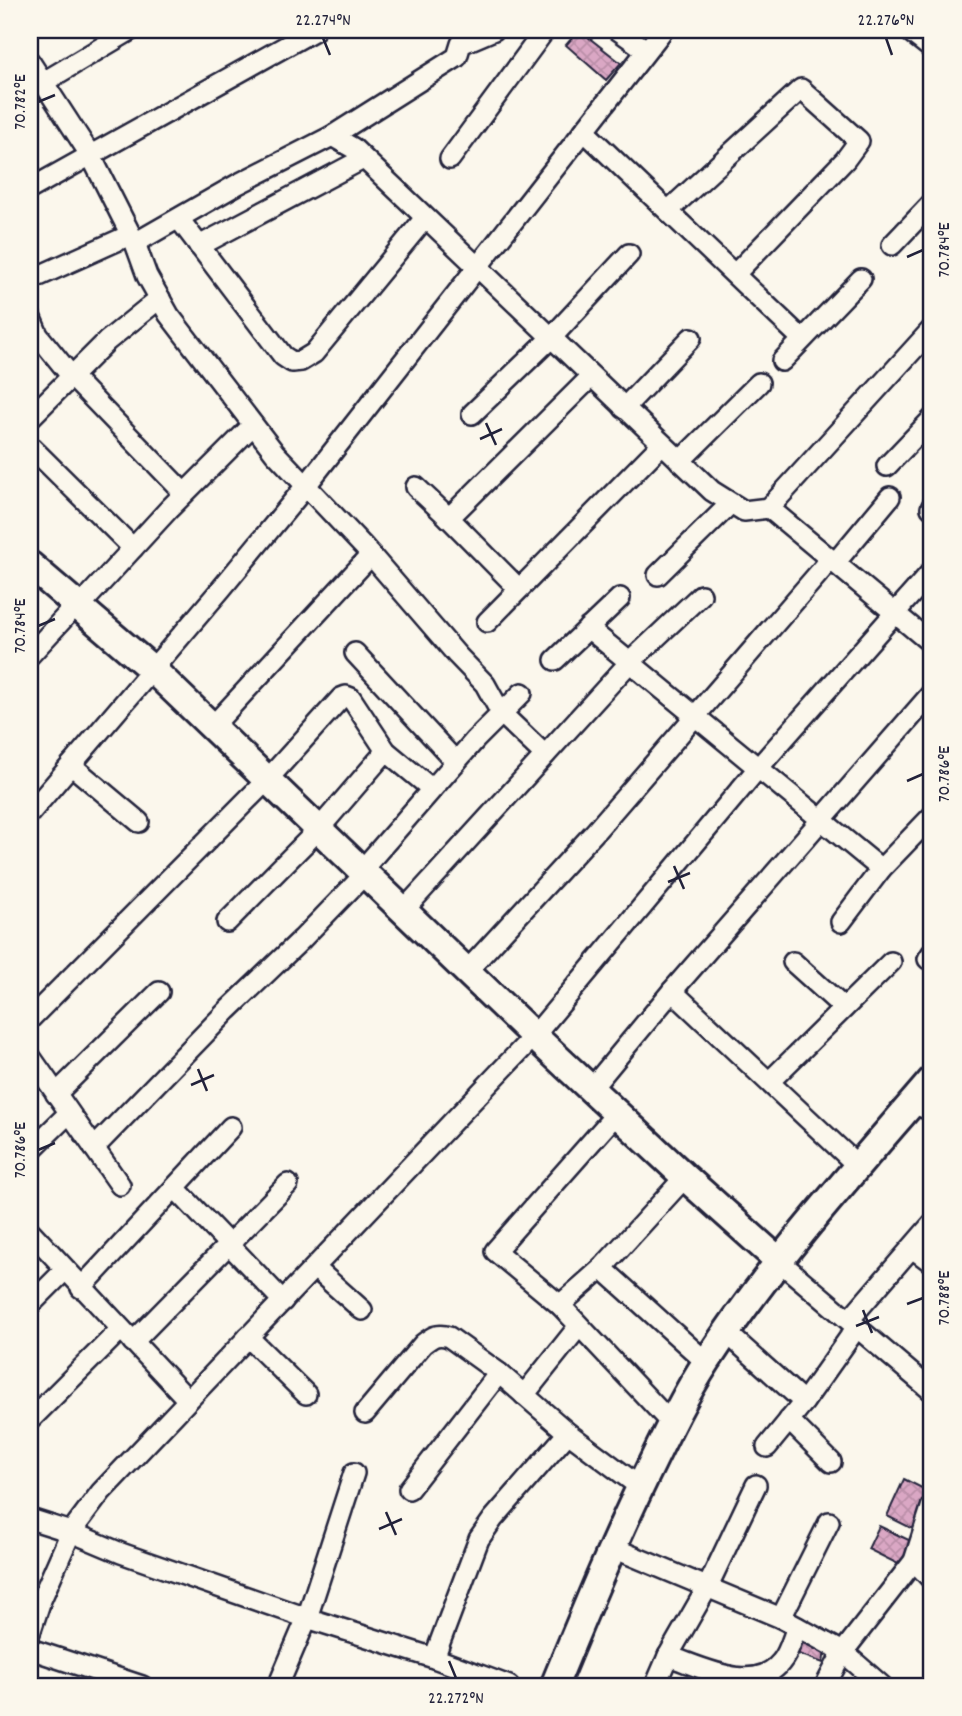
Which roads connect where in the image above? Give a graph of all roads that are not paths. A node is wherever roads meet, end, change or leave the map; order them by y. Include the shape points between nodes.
1 (131, 30) edge
2 (315, 30) edge
3 (494, 30) edge
4 (545, 30) edge
5 (618, 30) edge
6 (663, 30) edge
7 (908, 30) edge
8 (456, 37) edge
9 (932, 47) edge
10 (646, 50) junction
11 (30, 62) edge
12 (42, 83) junction
13 (584, 131) junction
14 (332, 136) junction
15 (90, 156) junction
16 (363, 159) junction
17 (450, 159) dead end
18 (30, 188) edge
19 (668, 210) junction
20 (929, 212) edge
21 (425, 218) junction
22 (179, 219) junction
23 (132, 239) junction
24 (892, 245) dead end
25 (200, 246) junction
26 (629, 254) dead end
27 (477, 268) junction
28 (735, 274) junction
29 (30, 279) edge
30 (861, 279) dead end
31 (160, 298) junction
32 (30, 316) edge
33 (932, 329) edge
34 (551, 338) junction
35 (691, 338) dead end
36 (802, 339) junction
37 (782, 361) dead end
38 (72, 377) junction
39 (591, 377) junction
40 (759, 383) dead end
41 (624, 408) junction
42 (472, 414) dead end
43 (30, 418) edge
44 (932, 419) edge
45 (253, 425) junction
46 (662, 444) junction
47 (30, 446) edge
48 (680, 461) junction
49 (887, 466) dead end
50 (305, 487) junction
51 (416, 487) dead end
52 (184, 494) junction
53 (891, 497) dead end
54 (730, 504) junction
55 (769, 508) junction
56 (449, 518) junction
57 (132, 548) junction
58 (371, 555) junction
59 (833, 561) junction
60 (30, 565) edge
61 (932, 570) edge
62 (658, 575) dead end
63 (519, 589) junction
64 (701, 595) dead end
65 (620, 598) dead end
66 (77, 606) junction
67 (896, 613) junction
68 (487, 622) dead end
69 (588, 628) junction
70 (932, 644) edge
71 (355, 653) dead end
72 (30, 654) edge
73 (555, 660) dead end
74 (630, 662) junction
75 (153, 670) junction
76 (932, 692) edge
77 (522, 693) dead end
78 (501, 713) junction
79 (696, 716) junction
80 (212, 727) junction
81 (386, 751) junction
82 (545, 755) junction
83 (456, 762) junction
84 (71, 765) junction
85 (759, 767) junction
86 (267, 780) junction
87 (432, 789) junction
88 (30, 813) edge
89 (932, 816) edge
90 (820, 820) junction
91 (139, 822) dead end
92 (318, 830) junction
93 (881, 869) junction
94 (363, 873) junction
95 (403, 911) junction
96 (227, 922) dead end
97 (841, 922) dead end
98 (793, 962) dead end
99 (891, 962) dead end
100 (466, 972) junction
101 (672, 991) junction
102 (159, 992) dead end
103 (844, 1008) junction
104 (30, 1019) edge
105 (534, 1036) junction
106 (30, 1056) edge
107 (932, 1080) edge
108 (770, 1082) junction
109 (591, 1089) junction
110 (56, 1094) junction
111 (922, 1107) edge
112 (69, 1113) junction
113 (617, 1113) junction
114 (232, 1127) dead end
115 (94, 1148) junction
116 (30, 1151) edge
117 (858, 1166) junction
118 (685, 1177) junction
119 (288, 1184) dead end
120 (120, 1185) dead end
121 (175, 1188) junction
122 (932, 1224) edge
123 (30, 1231) edge
124 (228, 1244) junction
125 (912, 1248) junction
126 (779, 1261) junction
127 (932, 1263) edge
128 (314, 1268) junction
129 (602, 1268) junction
130 (65, 1270) junction
131 (81, 1288) junction
132 (283, 1301) junction
133 (30, 1305) edge
134 (560, 1305) junction
135 (362, 1310) dead end
136 (853, 1324) junction
137 (579, 1326) junction
138 (727, 1333) junction
139 (127, 1335) junction
140 (248, 1337) junction
141 (706, 1362) junction
142 (499, 1373) junction
143 (932, 1391) edge
144 (306, 1394) dead end
145 (524, 1395) junction
146 (188, 1400) junction
147 (804, 1402) junction
148 (365, 1413) dead end
149 (30, 1420) edge
150 (789, 1420) junction
151 (671, 1423) junction
152 (568, 1433) junction
153 (767, 1447) dead end
154 (831, 1462) dead end
155 (354, 1473) dead end
156 (756, 1485) dead end
157 (640, 1487) junction
158 (409, 1489) dead end
159 (932, 1505) edge
160 (30, 1520) edge
161 (829, 1522) dead end
162 (71, 1532) junction
163 (611, 1547) junction
164 (914, 1560) junction
165 (932, 1580) edge
166 (707, 1588) junction
167 (307, 1618) junction
168 (789, 1623) junction
169 (30, 1633) edge
170 (30, 1649) edge
171 (843, 1652) junction
172 (668, 1656) junction
173 (434, 1658) junction
174 (878, 1685) edge
175 (142, 1686) edge
176 (278, 1686) edge
177 (509, 1686) edge
178 (554, 1686) edge
179 (655, 1686) edge
180 (825, 1686) edge

1 - 12 street
2 - 15 street
3 - 8 street
4 - 17 street
5 - 10 street
6 - 10 street
7 - 9 street
8 - 14 street via 457,57
10 - 13 street
11 - 12 street
12 - 15 street
13 - 19 street
13 - 27 street
14 - 16 street
14 - 22 street
15 - 18 street
15 - 23 street
16 - 21 street
16 - 25 street
19 - 28 street
19 - 28 street via 800,89 859,141
20 - 24 street
21 - 25 street via 314,353 301,361 284,356
21 - 27 street
22 - 23 street
22 - 25 street
23 - 29 street
23 - 31 street
26 - 34 street
27 - 34 street
27 - 50 street
28 - 36 street
30 - 36 street
31 - 38 street
31 - 45 street
32 - 38 street via 38,335
33 - 55 street
34 - 39 street
34 - 42 street
35 - 41 street
36 - 37 street
38 - 43 street
38 - 52 street
39 - 41 street
39 - 56 street
40 - 48 street
41 - 46 street
44 - 49 street
45 - 50 street
45 - 52 street
46 - 48 street
46 - 63 street
47 - 57 street
48 - 54 street
50 - 58 street
50 - 75 street
51 - 56 street
52 - 57 street
53 - 59 street
54 - 55 street via 744,511
54 - 62 street
55 - 59 street
56 - 63 street
57 - 66 street
58 - 78 street via 485,684
58 - 80 street
59 - 67 street
59 - 79 street
60 - 66 street
61 - 67 street
63 - 68 street
64 - 74 street
65 - 69 street
66 - 72 street
66 - 75 street
67 - 70 street
67 - 85 street
69 - 73 street
69 - 74 street
71 - 83 street
74 - 79 street
74 - 82 street
75 - 80 street
75 - 84 street
76 - 90 street
77 - 78 street
78 - 82 street
78 - 83 street
79 - 85 street
79 - 100 street
80 - 86 street
81 - 86 street via 346,696
81 - 87 street
81 - 92 street
82 - 95 street
83 - 87 street
84 - 88 street
84 - 91 street
85 - 90 street
85 - 105 street
86 - 92 street
86 - 104 street
87 - 94 street
89 - 93 street
90 - 93 street
90 - 101 street
92 - 94 street
92 - 96 street
93 - 97 street
94 - 95 street
94 - 115 street
95 - 100 street
98 - 103 street
99 - 103 street
100 - 105 street
101 - 108 street
101 - 109 street
102 - 110 street
103 - 108 street
105 - 109 street
105 - 128 street
106 - 110 street
107 - 111 street
108 - 117 street
109 - 113 street
110 - 112 street
111 - 117 street
112 - 115 street
112 - 116 street
113 - 118 street
113 - 134 street via 495,1251
114 - 121 street
115 - 120 street
117 - 126 street
118 - 126 street
118 - 129 street
119 - 124 street
121 - 124 street
121 - 131 street
122 - 125 street
123 - 130 street
124 - 132 street
124 - 139 street
125 - 127 street
125 - 136 street
126 - 136 street
126 - 138 street
128 - 132 street
128 - 135 street
129 - 134 street
129 - 141 street
130 - 131 street
130 - 133 street
131 - 139 street
132 - 140 street
134 - 137 street
136 - 143 street
136 - 147 street
137 - 145 street
137 - 151 street
138 - 141 street
138 - 147 street
139 - 146 street
139 - 149 street
140 - 144 street
140 - 146 street
141 - 151 street
142 - 145 street
142 - 148 street via 449,1337 433,1336
142 - 158 street
145 - 152 street
146 - 162 street via 101,1492
147 - 150 street
150 - 153 street
150 - 154 street
151 - 157 street
152 - 157 street
152 - 173 street via 479,1539
155 - 167 street
156 - 166 street
157 - 163 street
159 - 164 street
160 - 162 street
161 - 168 street
162 - 167 street
162 - 169 street
163 - 166 street
163 - 178 street
164 - 165 street
164 - 171 street
166 - 168 street
166 - 172 street
167 - 173 street
167 - 176 street
168 - 171 street
168 - 172 street via 779,1665 758,1676 733,1677
170 - 175 street
171 - 174 street
171 - 180 street
172 - 179 street
173 - 177 street

